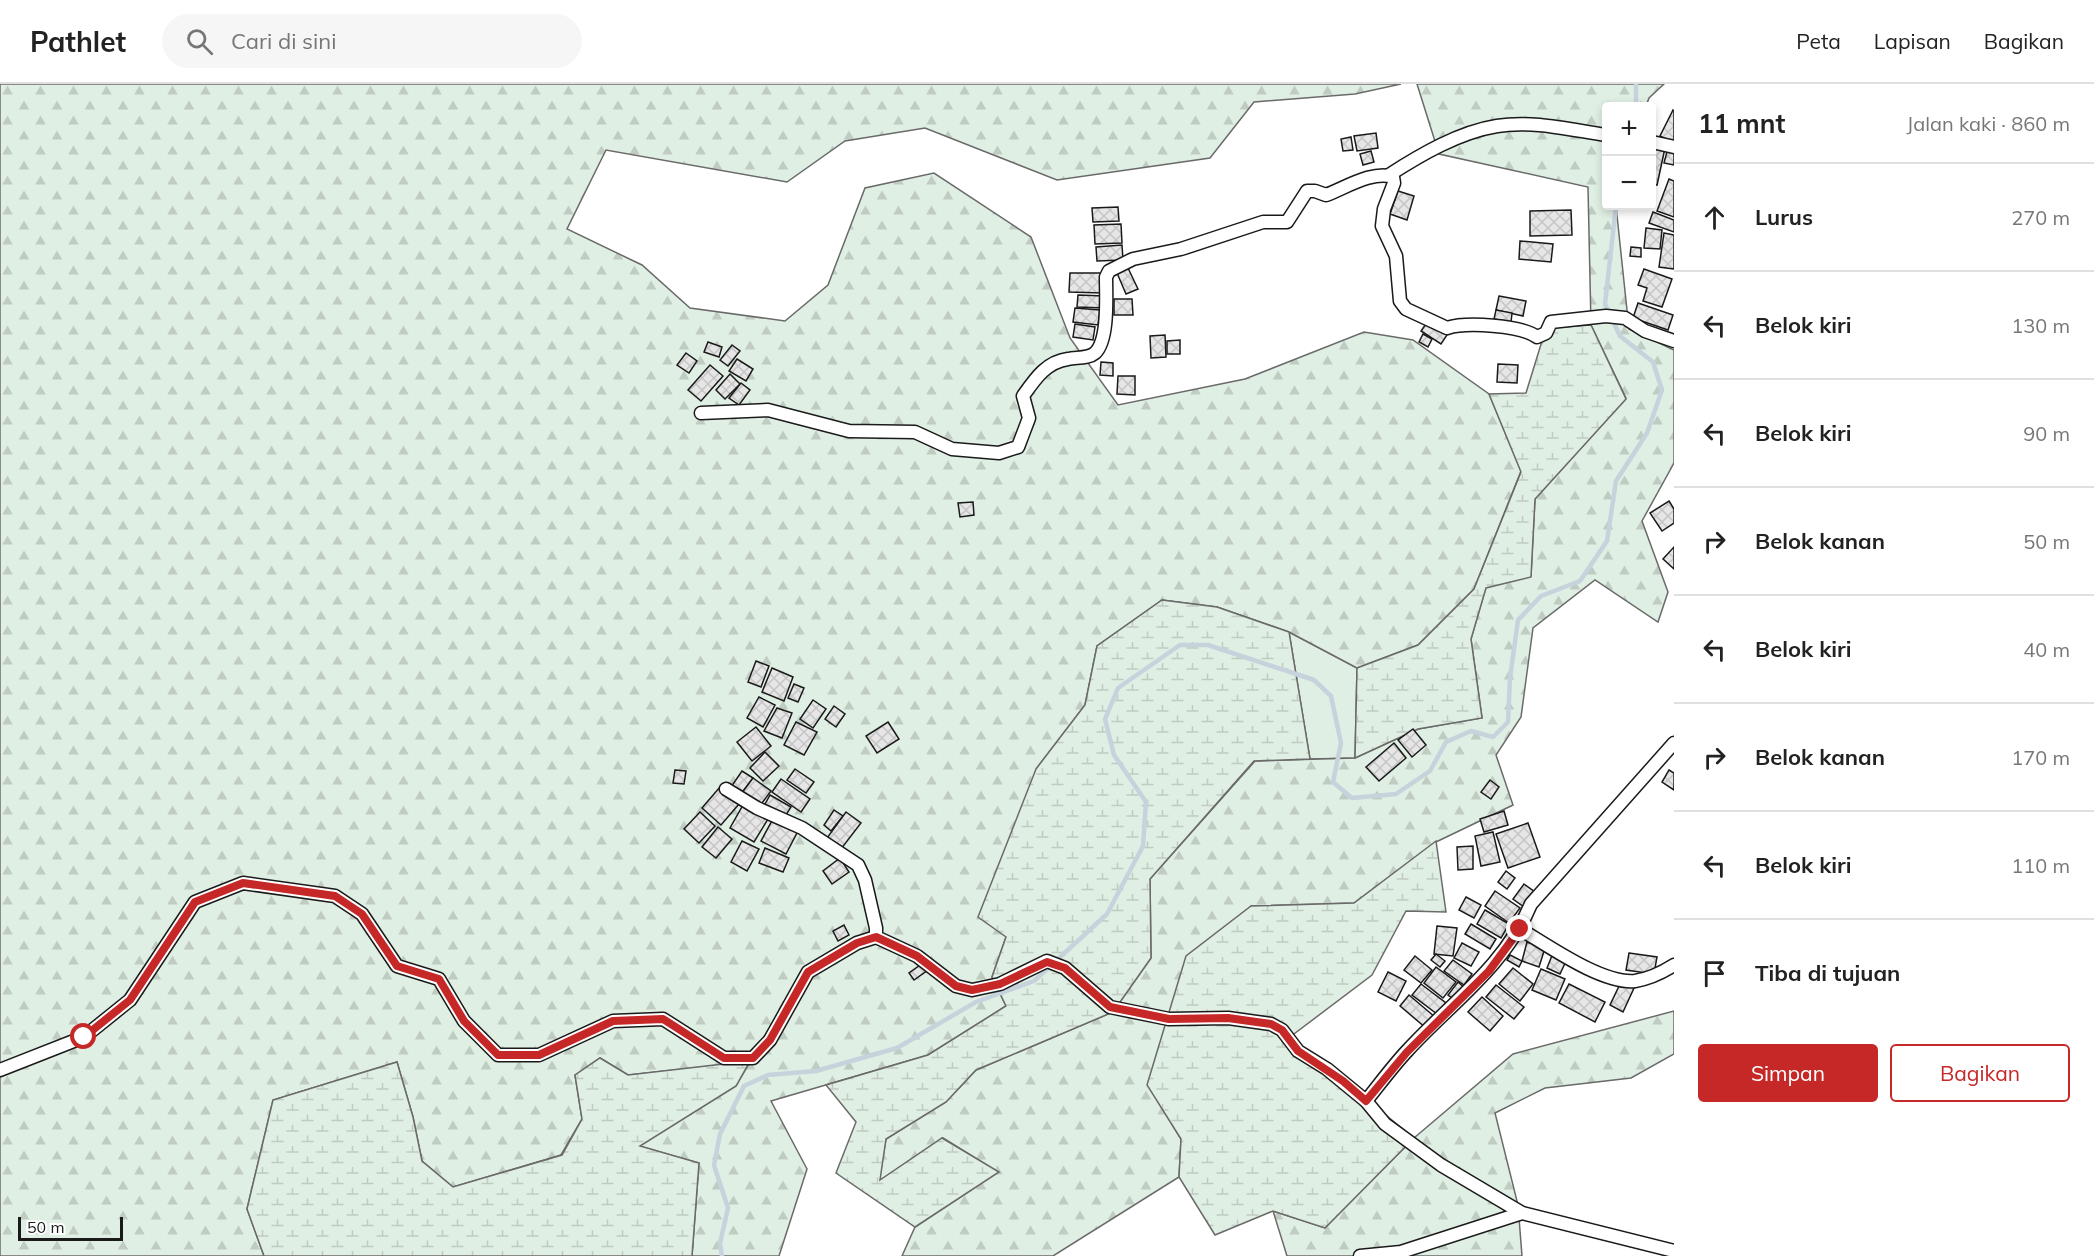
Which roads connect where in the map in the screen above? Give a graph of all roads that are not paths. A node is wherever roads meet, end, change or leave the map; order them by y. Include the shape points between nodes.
1 (1602, 134) edge
2 (1656, 142) edge
3 (1674, 147) edge
4 (1389, 175) junction
5 (1674, 341) edge
6 (701, 413) dead end
7 (1674, 743) edge
8 (726, 789) dead end
9 (1520, 929) junction
10 (876, 937) junction
11 (1674, 965) edge
12 (0, 1070) edge
13 (1366, 1101) junction
14 (1522, 1213) junction
15 (1674, 1251) edge
16 (1360, 1256) edge

1 - 4 street via 1538,125 1497,126 1415,158
2 - 3 street
4 - 5 street via 1394,183 1382,226 1396,256 1397,292 1406,309 1447,328 1458,324 1509,327 1527,330 1537,337 1546,333 1551,322 1606,316 1625,318 1645,331
4 - 6 street via 1326,195 1307,191 1287,222 1263,222 1181,249 1133,259 1109,271 1106,319 1098,350 1092,356 1065,359 1039,373 1023,396 1029,418 1018,447 999,453 952,449 915,432 849,431 768,410
7 - 9 street via 1531,904
8 - 10 street via 802,828 858,865 865,880
9 - 11 street via 1599,974 1634,981
9 - 13 street via 1489,971 1407,1052
10 - 12 street via 857,943 808,972 770,1040 753,1058 724,1058 663,1019 613,1021 539,1055 498,1055 464,1021 439,979 397,966 362,914 335,896 243,883 195,902 130,1000 84,1037
10 - 13 street via 917,956 956,986 972,990 1000,984 1047,962 1065,968 1110,1007 1169,1019 1228,1018 1271,1024 1282,1030 1298,1051
13 - 14 street via 1385,1125 1432,1159
14 - 15 street
14 - 16 street via 1401,1252

